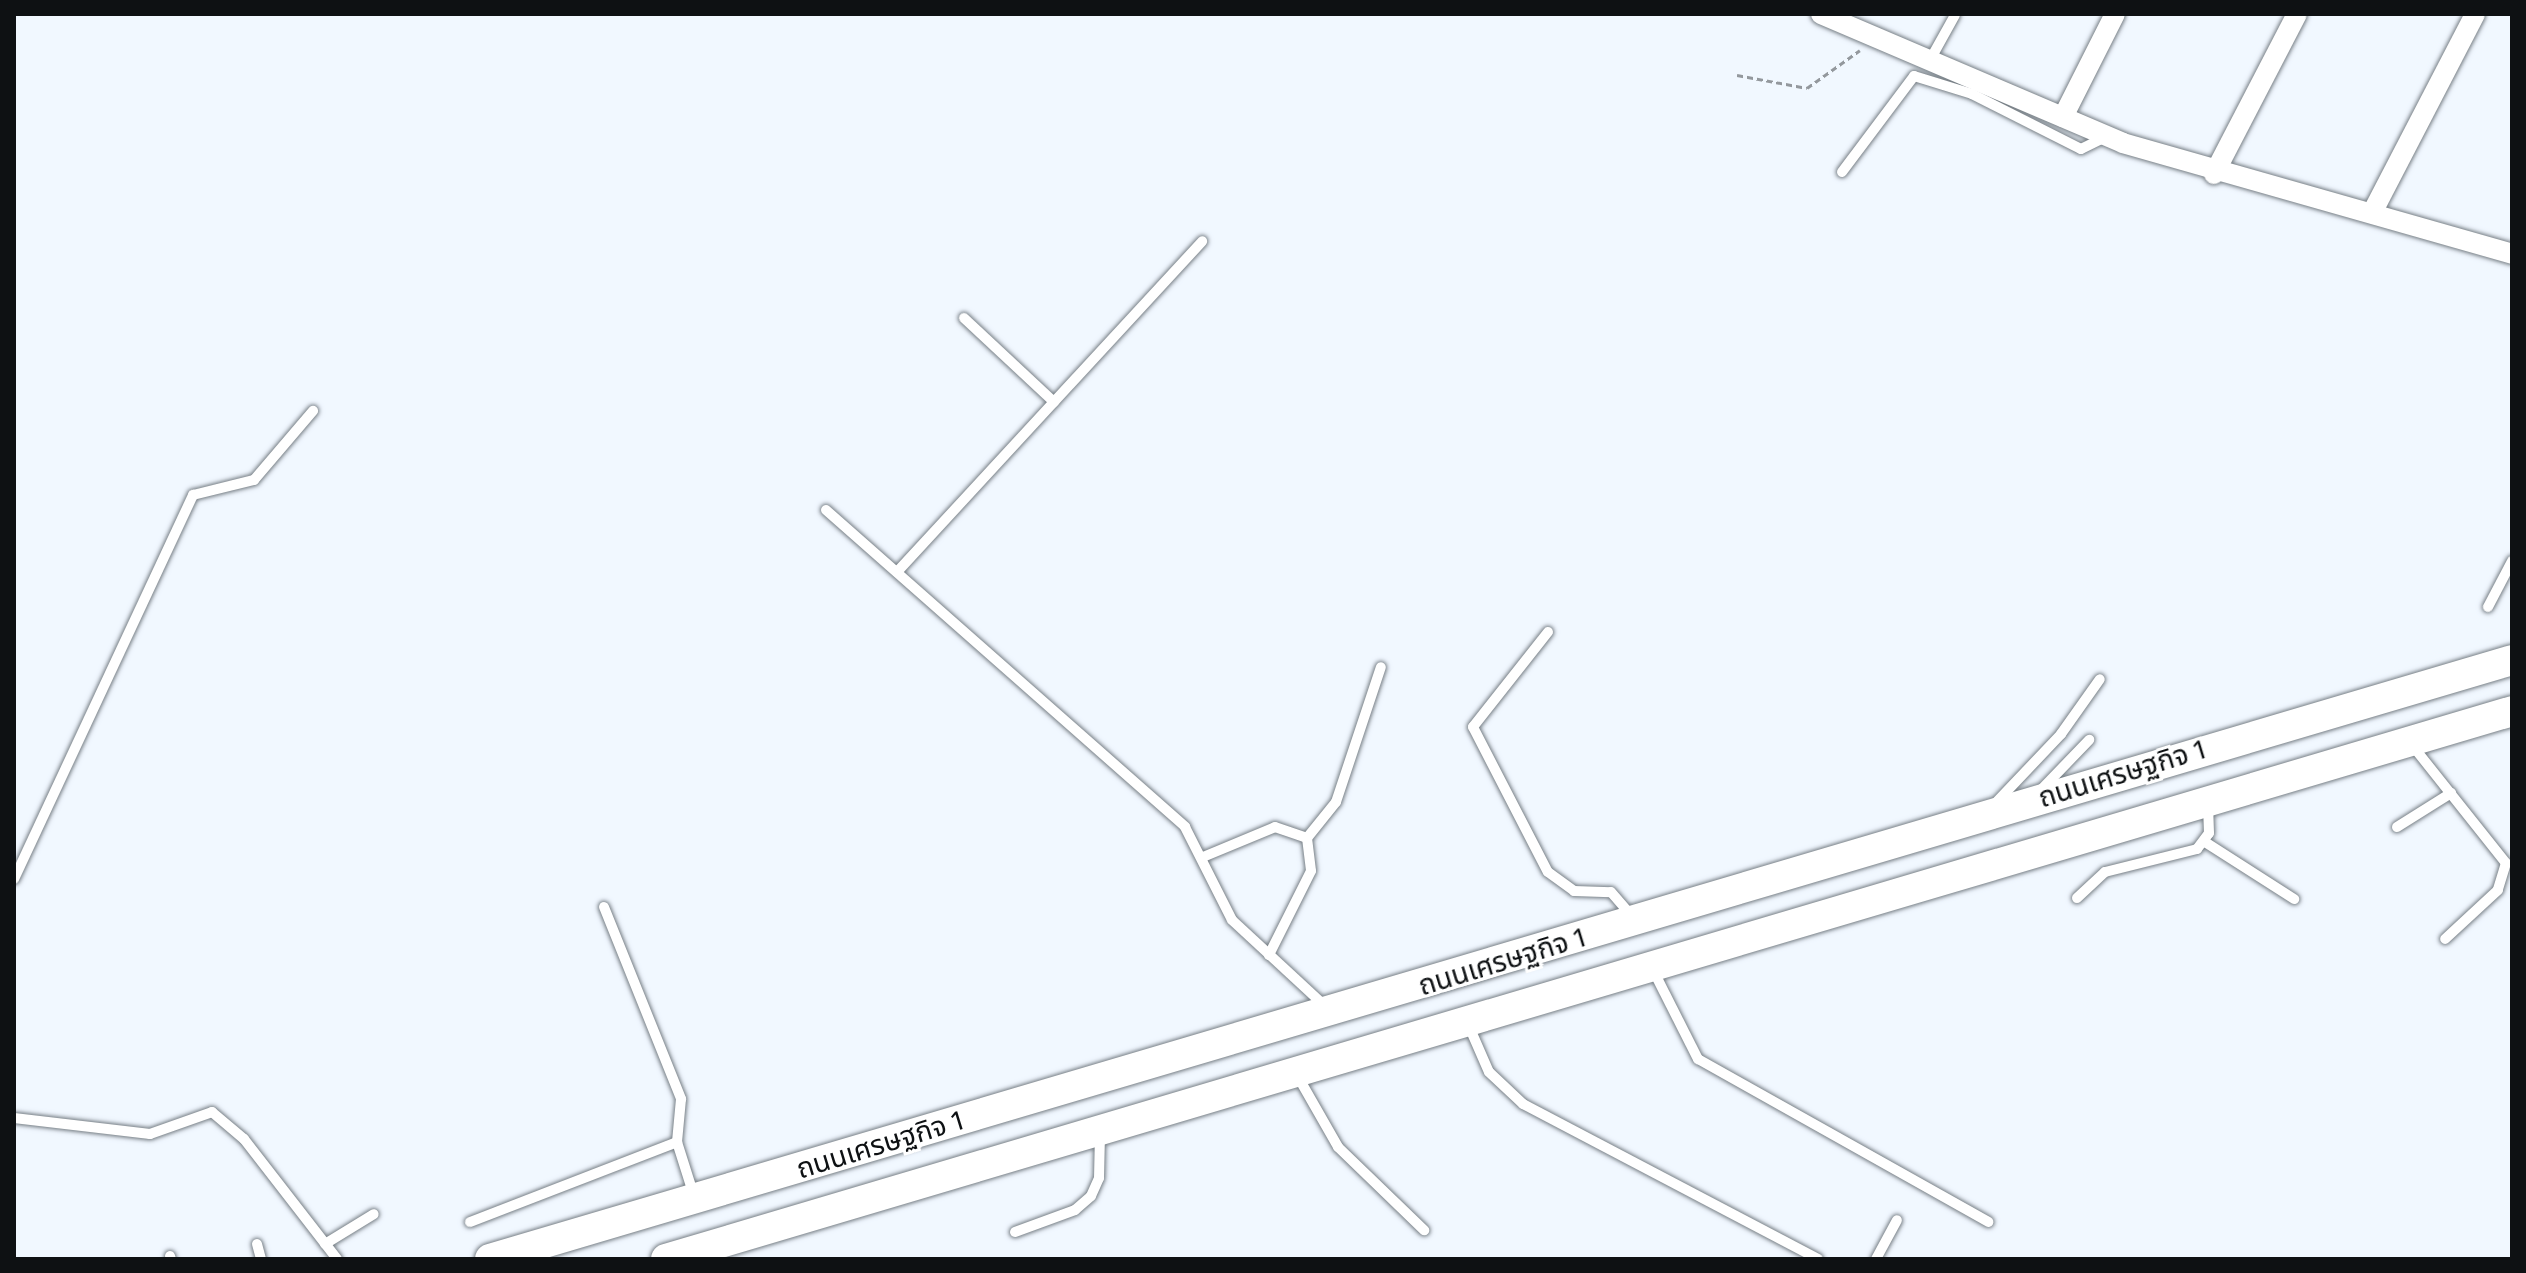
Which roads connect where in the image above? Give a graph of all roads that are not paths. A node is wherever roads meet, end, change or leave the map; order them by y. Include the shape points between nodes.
1 (1821, 14) edge
2 (2115, 14) edge
3 (2297, 14) edge
4 (2475, 14) edge
5 (1955, 15) edge
6 (1930, 60) junction
7 (2063, 117) junction
8 (2108, 136) junction
9 (1842, 172) dead end
10 (2214, 174) junction
11 (2372, 213) junction
12 (1202, 241) dead end
13 (2512, 254) edge
14 (964, 318) dead end
15 (1054, 402) junction
16 (313, 411) dead end
17 (826, 510) dead end
18 (2512, 561) edge
19 (897, 572) junction
20 (2488, 607) dead end
21 (1548, 632) dead end
22 (2512, 660) edge
23 (1381, 667) dead end
24 (2100, 679) dead end
25 (2512, 711) edge
26 (2089, 740) dead end
27 (2408, 740) junction
28 (2451, 793) junction
29 (2207, 798) junction
30 (2036, 800) junction
31 (1987, 815) junction
32 (2397, 827) dead end
33 (1307, 838) junction
34 (2205, 842) junction
35 (1203, 857) junction
36 (1801, 873) junction
37 (14, 879) edge
38 (2077, 898) dead end
39 (2294, 899) dead end
40 (604, 907) dead end
41 (1814, 920) junction
42 (1637, 922) junction
43 (2445, 939) dead end
44 (1269, 955) junction
45 (1653, 968) junction
46 (1332, 1012) junction
47 (1467, 1022) junction
48 (1296, 1073) junction
49 (14, 1118) edge
50 (1100, 1131) junction
51 (677, 1142) junction
52 (695, 1200) junction
53 (374, 1214) dead end
54 (1897, 1220) dead end
55 (470, 1222) dead end
56 (1988, 1222) dead end
57 (1424, 1230) dead end
58 (1015, 1232) dead end
59 (257, 1244) dead end
60 (325, 1244) junction
61 (261, 1259) edge
62 (337, 1259) edge
63 (490, 1259) edge
64 (666, 1259) edge
65 (1818, 1259) edge
66 (1876, 1259) edge

1 - 6 street
2 - 7 street
3 - 10 street
4 - 11 street
5 - 6 lane
6 - 7 street
7 - 8 street
8 - 9 lane via 2081,149 1972,94 1914,76
8 - 10 street
10 - 11 street
11 - 13 street
12 - 15 lane
14 - 15 lane
15 - 19 lane
16 - 37 lane via 254,480 193,495
17 - 19 lane
18 - 20 lane
19 - 35 lane via 1185,827
21 - 42 lane via 1473,727 1559,885 1611,892
22 - 30 main road, ถนนเศรษฐกิจ 1
23 - 33 lane via 1336,802
24 - 31 lane via 2061,734 1994,797
25 - 27 main road, ถนนเศรษฐกิจ 1
26 - 30 lane via 2043,783
27 - 28 lane
27 - 29 main road, ถนนเศรษฐกิจ 1
28 - 32 lane
28 - 43 lane via 2506,863 2507,876
29 - 34 lane
29 - 41 main road, ถนนเศรษฐกิจ 1
30 - 31 main road, ถนนเศรษฐกิจ 1
31 - 36 main road, ถนนเศรษฐกิจ 1
33 - 35 lane via 1275,827
33 - 44 lane via 1311,871
34 - 38 lane via 2105,872
34 - 39 lane
35 - 44 lane via 1219,901
36 - 41 main road
36 - 42 main road, ถนนเศรษฐกิจ 1
40 - 51 lane via 681,1099
41 - 45 main road, ถนนเศรษฐกิจ 1
42 - 46 main road, ถนนเศรษฐกิจ 1
44 - 46 lane
45 - 47 main road, ถนนเศรษฐกิจ 1
45 - 56 lane via 1698,1059
46 - 52 main road, ถนนเศรษฐกิจ 1
47 - 48 main road, ถนนเศรษฐกิจ 1
47 - 65 lane via 1489,1072 1523,1104
48 - 50 main road, ถนนเศรษฐกิจ 1
48 - 57 lane via 1338,1147
49 - 60 lane via 150,1134 212,1112 244,1139
50 - 58 lane via 1099,1178 1091,1196 1075,1210
50 - 64 main road, ถนนเศรษฐกิจ 1
51 - 52 lane
51 - 55 lane
52 - 63 main road, ถนนเศรษฐกิจ 1
53 - 60 lane
54 - 66 lane
59 - 61 lane
60 - 62 lane

